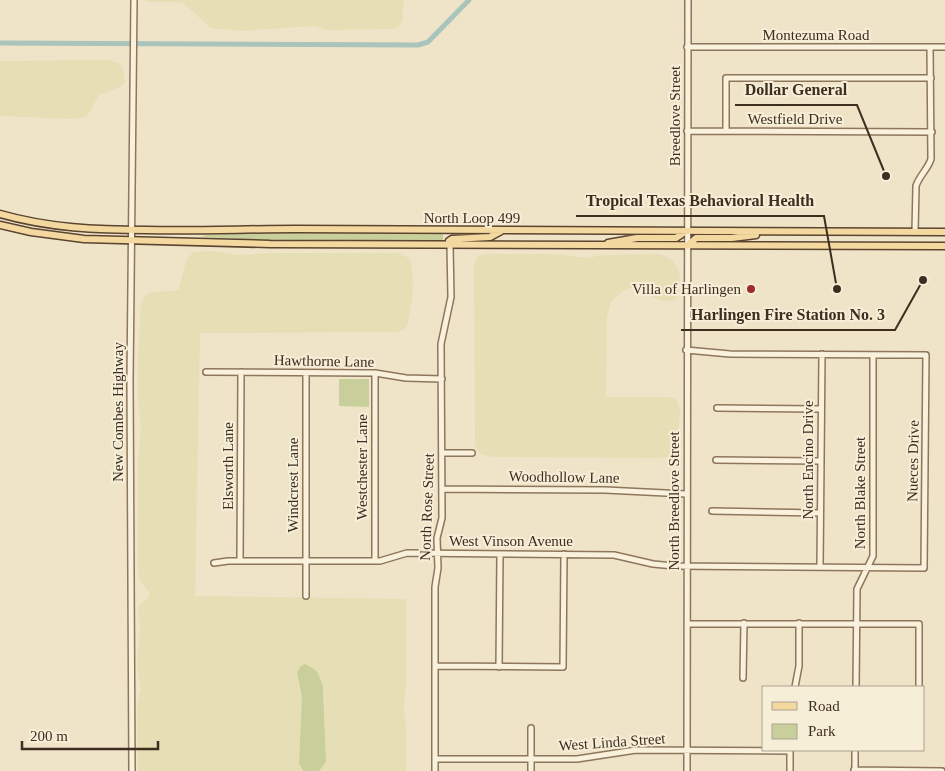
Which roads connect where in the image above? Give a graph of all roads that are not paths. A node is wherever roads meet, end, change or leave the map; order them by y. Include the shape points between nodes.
1 (134, 0) edge
2 (688, 0) edge
3 (687, 47) junction
4 (930, 47) junction
5 (945, 47) edge
6 (931, 78) junction
7 (687, 131) junction
8 (726, 131) junction
9 (932, 132) junction
10 (0, 214) edge
11 (0, 224) edge
12 (132, 230) junction
13 (502, 231) junction
14 (687, 232) junction
15 (775, 232) junction
16 (915, 232) junction
17 (945, 232) edge
18 (132, 240) junction
19 (450, 246) junction
20 (594, 246) junction
21 (687, 246) junction
22 (915, 246) junction
23 (945, 246) edge
24 (686, 350) junction
25 (822, 354) junction
26 (874, 355) junction
27 (206, 372) dead end
28 (241, 372) junction
29 (306, 373) junction
30 (375, 373) junction
31 (442, 379) junction
32 (717, 408) dead end
33 (820, 409) junction
34 (442, 453) junction
35 (472, 453) dead end
36 (716, 460) dead end
37 (820, 461) junction
38 (442, 489) junction
39 (686, 494) junction
40 (712, 511) dead end
41 (820, 513) junction
42 (438, 553) junction
43 (500, 554) junction
44 (564, 554) junction
45 (240, 561) junction
46 (305, 561) junction
47 (375, 561) junction
48 (214, 563) dead end
49 (687, 566) junction
50 (820, 567) junction
51 (868, 568) junction
52 (924, 568) joint
53 (306, 596) dead end
54 (744, 623) junction
55 (799, 623) junction
56 (687, 624) junction
57 (856, 624) junction
58 (435, 666) junction
59 (499, 667) junction
60 (743, 678) dead end
61 (795, 686) edge
62 (856, 686) edge
63 (919, 686) edge
64 (531, 728) dead end
65 (762, 750) edge
66 (687, 751) junction
67 (790, 751) edge
68 (855, 751) edge
69 (435, 759) junction
70 (531, 759) junction
71 (854, 770) edge
72 (132, 771) edge
73 (435, 771) edge
74 (531, 771) edge
75 (687, 771) edge
76 (790, 771) edge
77 (942, 771) edge

1 - 12 street, New Combes Highway
2 - 3 street, Breedlove Street
3 - 4 street, Montezuma Road
3 - 7 street, Breedlove Street
4 - 5 street, Montezuma Road
4 - 6 street
6 - 8 street via 726,78
6 - 9 street
7 - 8 street, Westfield Drive
7 - 14 street, Breedlove Street
8 - 9 street, Westfield Drive
9 - 16 street via 931,159 916,186
10 - 12 main road, North Loop 499 via 57,226
11 - 18 main road, North Loop 499 via 56,236
12 - 13 main road, North Loop 499
12 - 18 street, New Combes Highway
13 - 14 main road, North Loop 499
13 - 19 main road via 490,237 452,239
14 - 15 main road, North Loop 499
14 - 20 main road via 676,238 637,238
14 - 21 street, North Breedlove Street
15 - 16 main road, North Loop 499
15 - 21 main road via 732,238 696,238
16 - 17 main road, North Loop 499
16 - 22 main road
18 - 19 main road, North Loop 499
18 - 72 street, New Combes Highway
19 - 20 main road, North Loop 499
19 - 31 street, North Rose Street via 451,297 442,335
20 - 21 main road, North Loop 499
21 - 22 main road, North Loop 499
21 - 24 street, North Breedlove Street
22 - 23 main road, North Loop 499
24 - 25 street via 730,354
24 - 39 street, North Breedlove Street
25 - 26 street
25 - 33 street, North Encino Drive
26 - 51 street, North Blake Street via 873,556
26 - 52 street, Nueces Drive via 926,355
27 - 28 street, Hawthorne Lane
28 - 29 street, Hawthorne Lane
28 - 45 street, Elsworth Lane
29 - 30 street, Hawthorne Lane
29 - 46 street, Windcrest Lane
30 - 31 street, Hawthorne Lane
30 - 47 street, Westchester Lane
31 - 34 street, North Rose Street
32 - 33 street
33 - 37 street, North Encino Drive
34 - 35 street
34 - 38 street, North Rose Street
36 - 37 street
37 - 41 street, North Encino Drive
38 - 39 street, Woodhollow Lane via 622,490
38 - 42 street, North Rose Street
39 - 49 street, North Breedlove Street
40 - 41 street
41 - 50 street, North Encino Drive
42 - 43 street, West Vinson Avenue
42 - 47 street, West Vinson Avenue via 407,553
42 - 58 street, North Rose Street
43 - 44 street, West Vinson Avenue
43 - 59 street
44 - 49 street, West Vinson Avenue via 614,555 658,565
44 - 59 street via 563,667
45 - 46 street, West Vinson Avenue
45 - 48 street, West Vinson Avenue
46 - 47 street, West Vinson Avenue
46 - 53 street, Windcrest Lane
49 - 50 street, West Vinson Avenue
49 - 56 street, North Breedlove Street
50 - 51 street, West Vinson Avenue
51 - 52 street, West Vinson Avenue
51 - 57 street, North Blake Street via 858,589
54 - 55 street
54 - 56 street
54 - 60 street
55 - 57 street
55 - 61 street via 800,666
56 - 66 street, North Breedlove Street
57 - 62 street, North Blake Street
57 - 63 street via 919,624
58 - 59 street
58 - 69 street, North Rose Street
64 - 70 street
65 - 66 street, West Linda Street
66 - 70 street, West Linda Street via 626,751 586,758
66 - 75 street, North Breedlove Street
67 - 76 street
68 - 71 street
69 - 70 street, West Linda Street
69 - 73 street, North Rose Street
70 - 74 street
71 - 77 street

